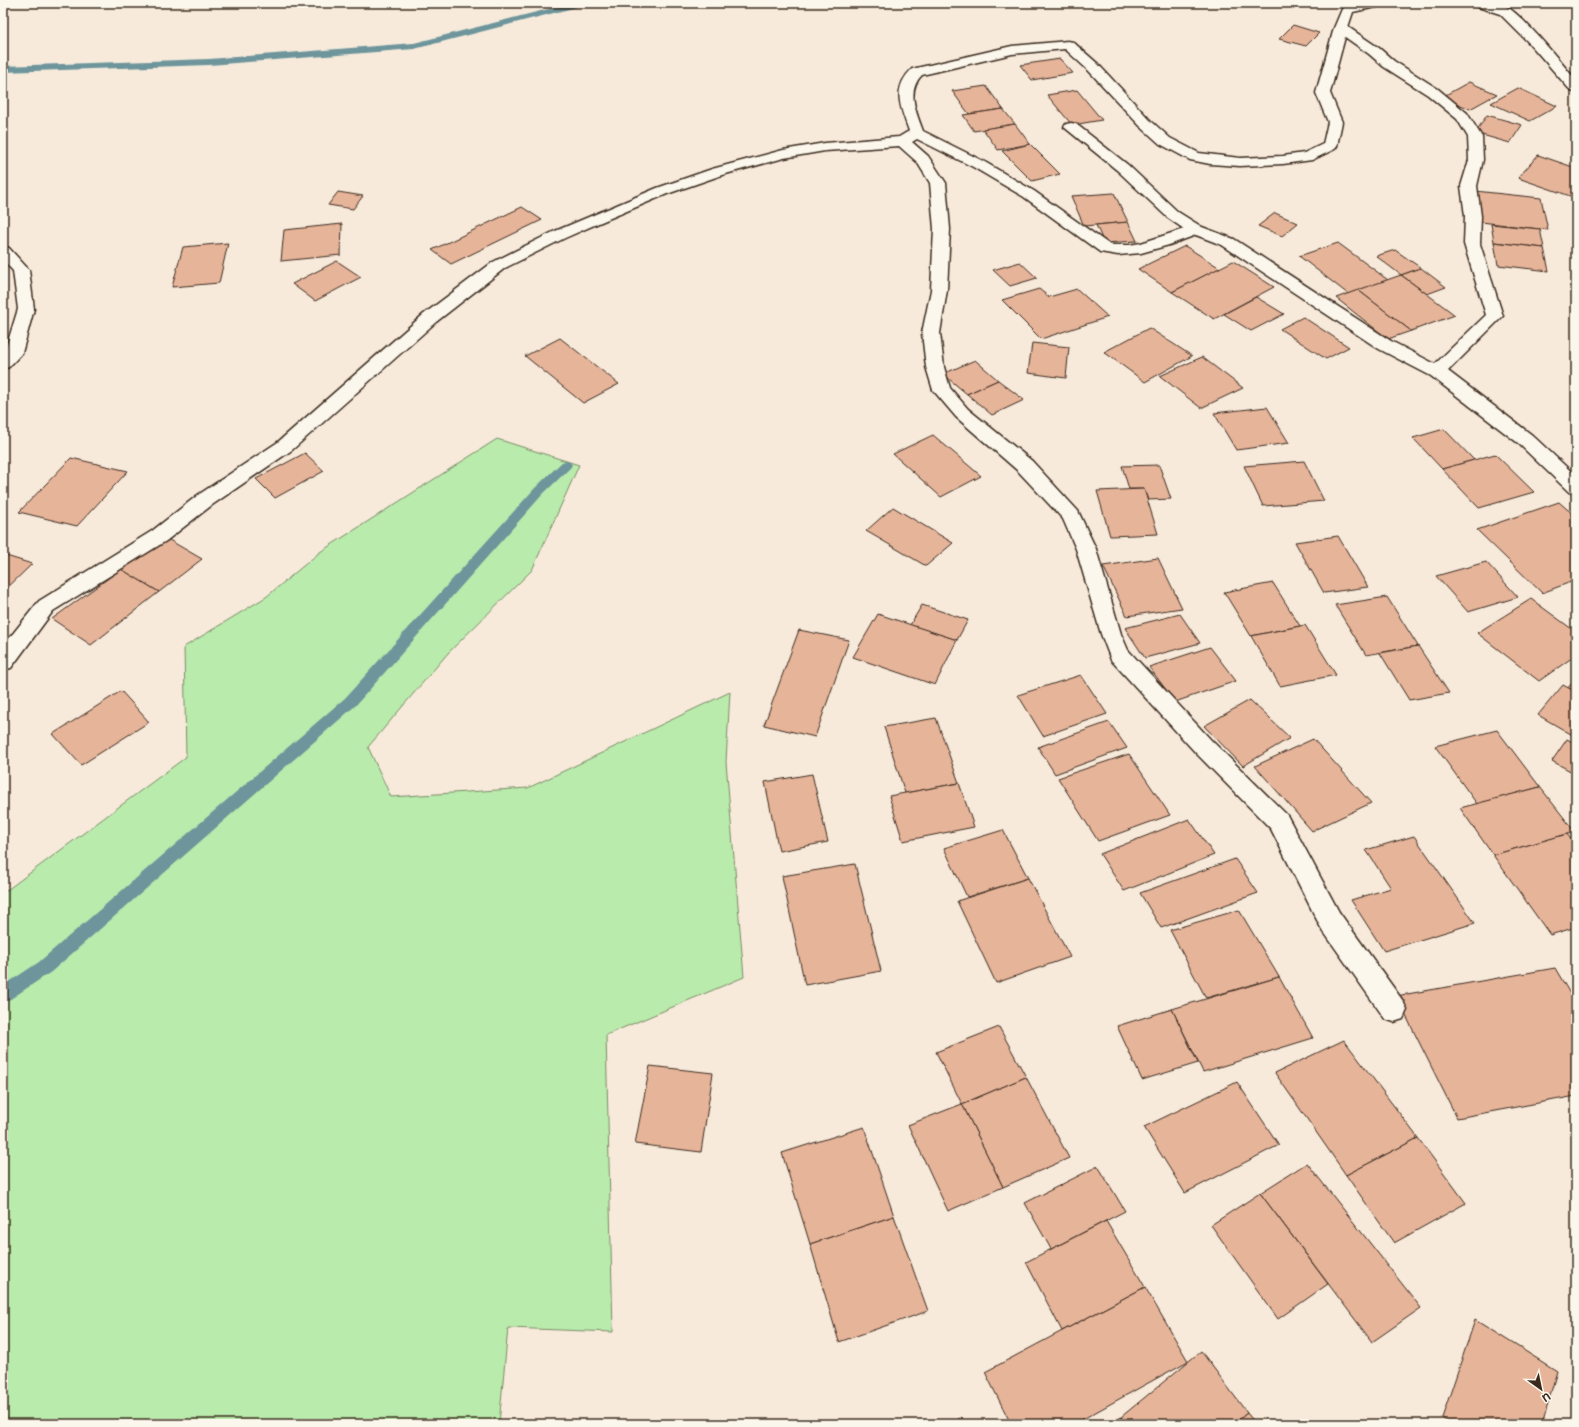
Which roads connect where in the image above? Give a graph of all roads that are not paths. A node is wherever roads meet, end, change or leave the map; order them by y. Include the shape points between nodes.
1 (1377, 3) edge
2 (1479, 3) edge
3 (1352, 6) edge
4 (1341, 28) junction
5 (1576, 88) edge
6 (1071, 127) dead end
7 (909, 137) junction
8 (1196, 230) junction
9 (3, 251) edge
10 (3, 363) edge
11 (1437, 372) junction
12 (1576, 487) edge
13 (3, 662) edge
14 (1394, 1010) dead end

1 - 3 street
2 - 5 street via 1505,11
3 - 4 street
4 - 7 street via 1323,93 1335,122 1330,146 1307,157 1240,162 1195,158 1165,141 1145,124 1093,67 1068,45 1012,50 917,72 911,76 905,89
4 - 11 street via 1374,50 1389,64 1433,92 1462,116 1476,137 1476,160 1470,186 1472,244 1495,316
6 - 8 street via 1123,168 1173,215
7 - 8 street via 978,164 1029,194 1106,249 1138,250
7 - 13 street via 790,153 716,172 662,191 596,219 499,265 430,318 285,446 205,500 159,536 46,606
7 - 14 street via 938,183 942,229 939,290 931,332 935,367 942,390 962,412 1025,466 1071,516 1086,550 1119,654 1203,746 1279,822 1330,920
8 - 11 street via 1228,242 1385,345
9 - 10 street via 21,270 26,309 13,353
11 - 12 street via 1525,439

